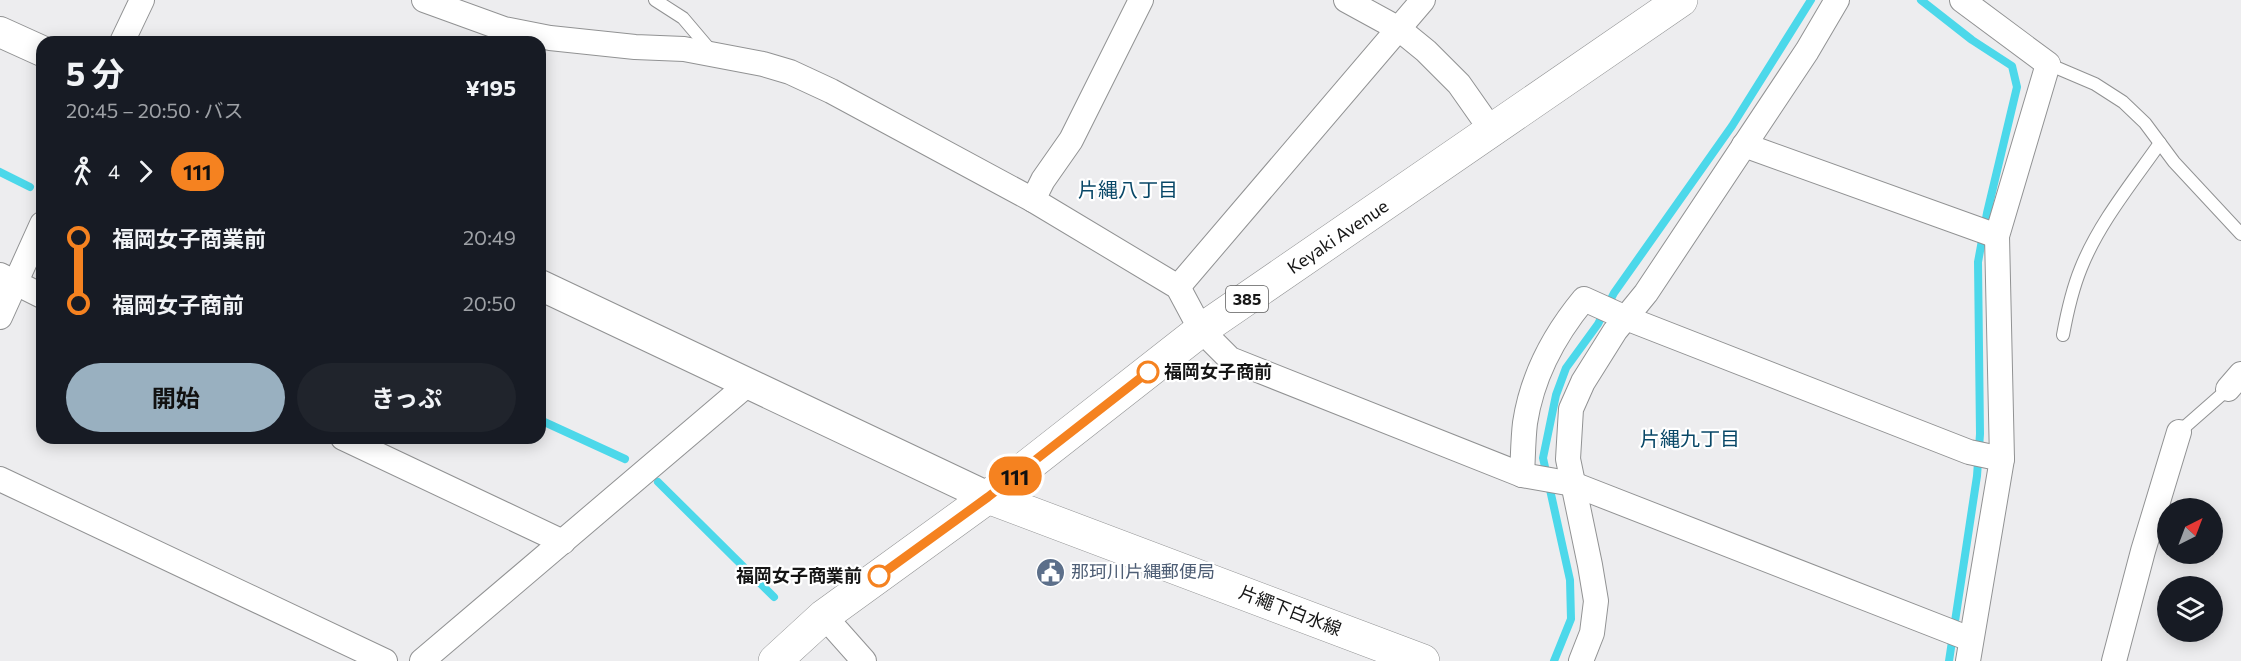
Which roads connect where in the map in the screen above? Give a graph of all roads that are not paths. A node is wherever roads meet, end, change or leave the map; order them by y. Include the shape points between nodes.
1 (142, 0) edge
2 (424, 0) edge
3 (655, 0) edge
4 (1141, 0) edge
5 (1346, 0) edge
6 (1423, 0) edge
7 (1681, 0) edge
8 (1837, 0) edge
9 (1962, 0) edge
10 (1399, 29) junction
11 (0, 32) edge
12 (125, 36) edge
13 (540, 36) edge
14 (546, 37) edge
15 (36, 48) edge
16 (713, 54) junction
17 (2048, 64) junction
18 (1492, 131) junction
19 (2160, 143) junction
20 (1744, 145) junction
21 (1033, 200) junction
22 (36, 234) edge
23 (2241, 234) edge
24 (1997, 236) junction
25 (8, 280) edge
26 (1178, 287) junction
27 (546, 288) edge
28 (36, 293) edge
29 (0, 317) edge
30 (1626, 318) junction
31 (1201, 330) junction
32 (2063, 335) dead end
33 (2235, 382) edge
34 (749, 383) junction
35 (2179, 432) joint
36 (356, 444) edge
37 (2002, 459) junction
38 (1522, 475) junction
39 (0, 479) edge
40 (1573, 484) junction
41 (988, 497) junction
42 (563, 542) junction
43 (825, 616) junction
44 (1969, 650) edge
45 (386, 661) edge
46 (422, 661) edge
47 (775, 661) edge
48 (864, 661) edge
49 (1423, 661) edge
50 (1581, 661) edge
51 (2114, 661) edge

1 - 12 street
2 - 13 street via 504,29
3 - 16 lane via 683,18
4 - 21 street via 1071,140
5 - 10 street
6 - 10 street
7 - 18 main road, Keyaki Avenue / 385
8 - 20 street via 1808,51
9 - 17 street
10 - 18 street via 1459,84
10 - 26 street
11 - 15 street
14 - 16 street
16 - 21 street via 790,72
17 - 19 lane via 2095,84 2123,102
17 - 24 street
18 - 31 main road, Keyaki Avenue / 385
19 - 23 lane
19 - 32 lane via 2108,218 2081,268
20 - 24 street
20 - 30 street
21 - 26 street
22 - 25 street
24 - 37 street
25 - 28 street
25 - 29 street
26 - 31 street
27 - 34 street
30 - 37 street via 1969,452
30 - 38 street via 1584,299 1566,320 1533,391 1525,424
30 - 40 street via 1583,382 1571,409 1568,459
31 - 38 street via 1230,359
31 - 41 main road, Keyaki Avenue / 385
33 - 35 lane
34 - 41 street
34 - 42 street
35 - 51 street
36 - 42 street
37 - 44 street
38 - 40 street
39 - 45 street
40 - 44 street
40 - 50 street via 1596,601 1592,633
41 - 43 main road, Keyaki Avenue / 385
41 - 49 main road, 片繩下白水線
42 - 46 street
43 - 47 main road, Keyaki Avenue / 385
43 - 48 street

